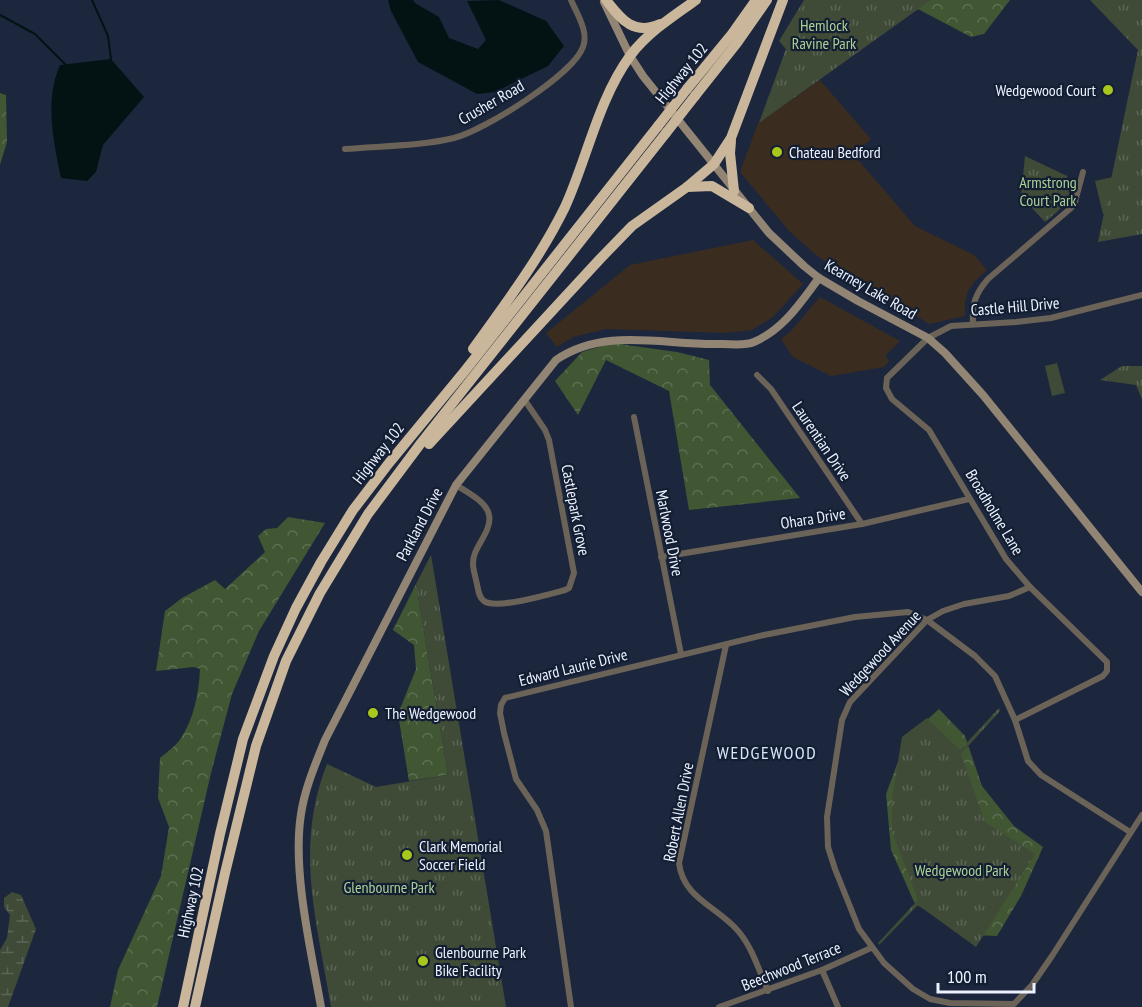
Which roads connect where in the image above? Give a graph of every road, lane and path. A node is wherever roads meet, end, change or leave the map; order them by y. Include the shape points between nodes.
1 (571, 0) edge
2 (604, 0) edge
3 (696, 0) edge
4 (756, 0) edge
5 (767, 0) edge
6 (783, 0) edge
7 (668, 21) junction
8 (630, 56) junction
9 (691, 93) junction
10 (662, 129) junction
11 (731, 138) junction
12 (345, 149) dead end
13 (714, 164) junction
14 (1083, 172) dead end
15 (687, 187) junction
16 (734, 191) junction
17 (749, 208) junction
18 (819, 278) junction
19 (1142, 295) edge
20 (973, 323) junction
21 (928, 338) junction
22 (757, 375) dead end
23 (524, 399) junction
24 (634, 417) dead end
25 (408, 439) junction
26 (456, 485) junction
27 (389, 487) junction
28 (969, 499) junction
29 (861, 524) junction
30 (661, 557) junction
31 (1030, 587) junction
32 (1142, 592) edge
33 (927, 620) junction
34 (726, 645) junction
35 (681, 654) junction
36 (1015, 720) junction
37 (1142, 814) edge
38 (1130, 832) junction
39 (871, 948) junction
40 (822, 970) junction
41 (768, 991) junction
42 (1014, 1005) edge
43 (183, 1007) edge
44 (195, 1007) edge
45 (321, 1007) edge
46 (571, 1007) edge
47 (719, 1007) edge
48 (838, 1007) edge

1 - 12 street, Crusher Road via 585,36 583,50 558,78 468,134 446,140
2 - 7 highway via 620,18 639,28
2 - 8 street, Kearney Lake Road
3 - 7 highway
4 - 9 highway, Highway 102
5 - 9 highway, Highway 102 via 737,43
6 - 11 highway
7 - 8 highway
8 - 13 street, Kearney Lake Road
8 - 25 highway via 614,81 566,205 545,245
9 - 10 highway, Highway 102, bridge
10 - 25 highway, Highway 102
10 - 27 highway, Highway 102
11 - 13 highway
11 - 16 highway
13 - 15 highway
13 - 16 street, Kearney Lake Road
14 - 20 street via 1071,208 978,290 972,304
15 - 17 highway via 712,186
15 - 27 highway via 632,226
16 - 17 street, Kearney Lake Road
17 - 18 street, Kearney Lake Road via 769,233
18 - 21 street, Kearney Lake Road
18 - 23 street, Parkland Drive via 780,327 752,343 600,340 556,360
19 - 20 street, Castle Hill Drive via 1051,318
20 - 21 street, Castle Hill Drive via 951,326
21 - 28 street, Broadholme Lane via 887,378 886,388 892,399 929,430
21 - 32 street, Kearney Lake Road via 983,395
22 - 29 street, Laurentian Drive via 771,389
23 - 26 street, Parkland Drive
23 - 26 street, Castlepark Grove via 548,434 574,573 569,588 506,603 484,602 473,564 490,517 481,503
24 - 30 street, Marlwood Drive
25 - 43 highway, Highway 102 via 353,510 296,608 274,656 243,739
26 - 45 street, Parkland Drive via 325,740 308,781 298,840
27 - 44 highway, Highway 102 via 330,575 286,661 256,746
28 - 29 street, Ohara Drive
28 - 31 street, Broadholme Lane via 1006,560
29 - 30 street, Ohara Drive
30 - 35 street, Marlwood Drive
31 - 33 street, Wedgewood Avenue via 1009,596 964,604
31 - 36 street, Broadholme Lane via 1101,655 1107,662 1107,671
33 - 34 street, Edward Laurie Drive via 908,612 855,617
33 - 36 street via 995,676
33 - 39 street, Wedgewood Avenue via 850,702 840,730 826,817 828,847 859,929
34 - 35 street, Edward Laurie Drive
34 - 41 street, Robert Allen Drive via 679,863 680,875 687,887 738,930 750,946
35 - 46 street, Edward Laurie Drive via 518,694 505,698 501,705 516,779 546,831
36 - 38 street via 1028,761 1041,775
37 - 38 street, Wedgewood Avenue
38 - 42 street, Wedgewood Avenue via 1032,986
39 - 40 street, Beechwood Terrace
39 - 42 street, Wedgewood Avenue via 913,989 930,999 950,1004
40 - 41 street, Beechwood Terrace
40 - 48 street
41 - 47 street, Beechwood Terrace

